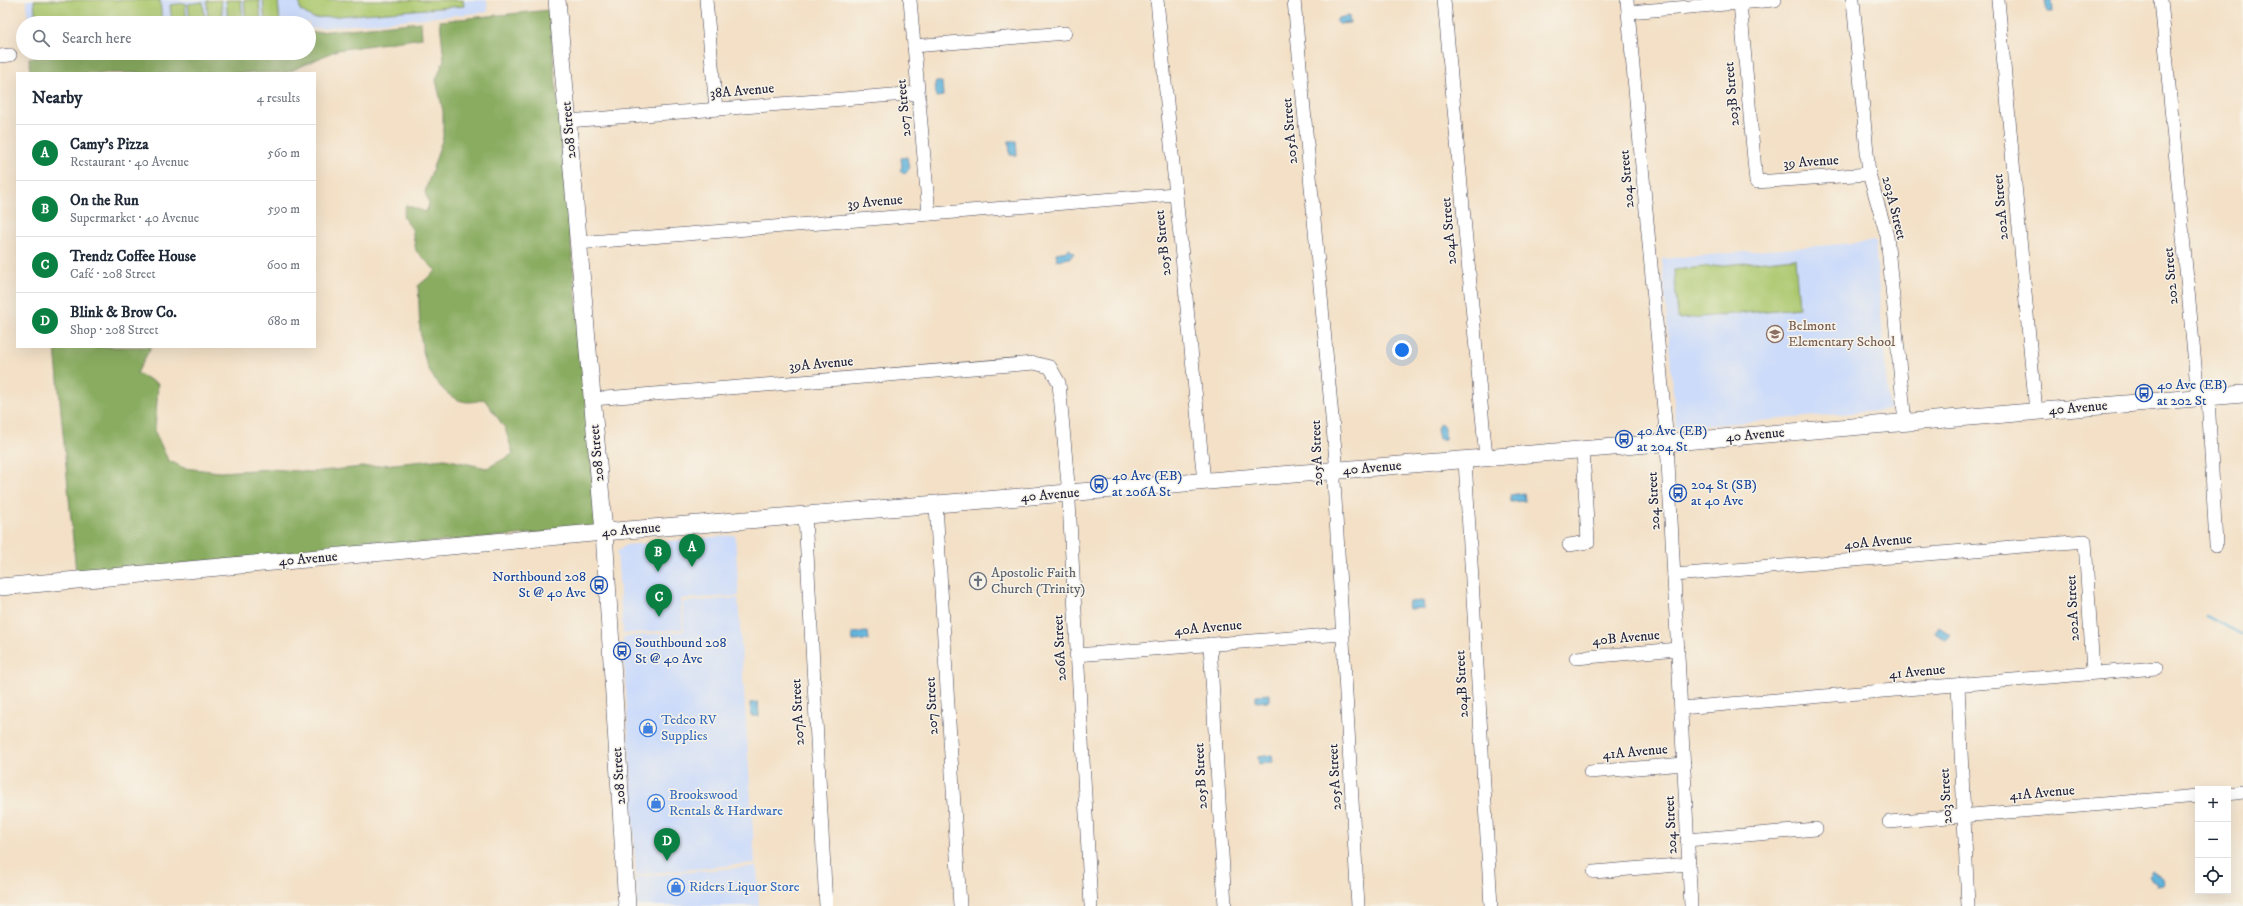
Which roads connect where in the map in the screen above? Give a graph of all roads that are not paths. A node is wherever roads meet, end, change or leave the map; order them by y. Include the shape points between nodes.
1 (557, 0) edge
2 (706, 0) edge
3 (910, 0) edge
4 (1157, 0) edge
5 (1294, 0) edge
6 (1444, 0) edge
7 (1775, 0) edge
8 (1854, 0) edge
9 (1998, 0) edge
10 (2161, 0) edge
11 (1740, 3) junction
12 (1628, 6) edge
13 (1065, 33) dead end
14 (914, 46) junction
15 (918, 93) junction
16 (716, 109) junction
17 (568, 121) junction
18 (1869, 174) junction
19 (1756, 182) joint
20 (1174, 194) junction
21 (930, 214) junction
22 (578, 243) junction
23 (1050, 367) joint
24 (2243, 394) edge
25 (2208, 397) junction
26 (593, 399) junction
27 (2036, 412) junction
28 (1905, 423) junction
29 (1667, 443) junction
30 (1583, 450) junction
31 (1486, 458) junction
32 (1465, 460) junction
33 (1334, 471) junction
34 (1204, 482) junction
35 (1068, 494) junction
36 (936, 505) junction
37 (805, 516) junction
38 (604, 532) junction
39 (2085, 541) joint
40 (1569, 545) dead end
41 (2216, 545) dead end
42 (1674, 575) junction
43 (0, 587) edge
44 (1342, 634) junction
45 (1210, 644) junction
46 (1678, 650) junction
47 (1076, 655) junction
48 (1576, 658) dead end
49 (2156, 668) dead end
50 (2093, 672) junction
51 (1958, 685) junction
52 (1681, 708) junction
53 (1684, 764) junction
54 (1590, 772) dead end
55 (2243, 792) edge
56 (2231, 794) edge
57 (2195, 796) edge
58 (1963, 816) junction
59 (1889, 822) dead end
60 (1816, 829) dead end
61 (1688, 840) junction
62 (1689, 864) junction
63 (1594, 872) dead end
64 (627, 906) edge
65 (826, 906) edge
66 (960, 906) edge
67 (1091, 906) edge
68 (1225, 906) edge
69 (1358, 906) edge
70 (1491, 906) edge
71 (1691, 906) edge
72 (1968, 906) edge

1 - 17 main road, 208 Street
2 - 16 street
3 - 14 street, 207 Street
4 - 20 street, 205B Street
5 - 33 street, 205A Street via 1336,461
6 - 31 street, 204A Street
7 - 11 street
8 - 18 street, 203A Street
9 - 27 street, 202A Street
10 - 25 street, 202 Street via 2197,387
11 - 12 street
11 - 19 street, 203B Street
12 - 29 street, 204 Street
13 - 14 street
14 - 15 street, 207 Street
15 - 16 street, 38A Avenue
15 - 21 street, 207 Street
16 - 17 street, 38A Avenue
17 - 22 main road, 208 Street
18 - 19 street, 39 Avenue
18 - 28 street, 203A Street via 1887,236
20 - 21 street, 39 Avenue
20 - 34 street, 205B Street
21 - 22 street, 39 Avenue
22 - 26 main road, 208 Street
23 - 26 street, 39A Avenue via 1034,363
23 - 35 street, 206A Street via 1059,383
24 - 25 main road, 40 Avenue
25 - 27 main road, 40 Avenue
25 - 41 street
26 - 38 main road, 208 Street
27 - 28 main road, 40 Avenue
28 - 29 main road, 40 Avenue
29 - 30 main road, 40 Avenue
29 - 42 street, 204 Street
30 - 31 main road, 40 Avenue
30 - 40 street via 1588,542
31 - 32 main road, 40 Avenue
32 - 33 main road, 40 Avenue
32 - 70 street, 204B Street
33 - 34 main road, 40 Avenue
33 - 44 street, 205A Street
34 - 35 main road, 40 Avenue
35 - 36 main road, 40 Avenue
35 - 47 street, 206A Street
36 - 37 main road, 40 Avenue
36 - 66 street, 207 Street
37 - 38 main road, 40 Avenue
37 - 65 street, 207A Street
38 - 43 main road, 40 Avenue
38 - 64 main road, 208 Street
39 - 42 street, 40A Avenue
39 - 50 street, 202A Street
42 - 46 street, 204 Street
44 - 45 street, 40A Avenue
44 - 69 street, 205A Street
45 - 47 street, 40A Avenue
45 - 68 street, 205B Street
46 - 48 street, 40B Avenue
46 - 52 street, 204 Street
47 - 67 street, 206A Street
49 - 50 street, 41 Avenue
50 - 51 street, 41 Avenue
51 - 52 street, 41 Avenue
51 - 58 street, 203 Street
52 - 53 street, 204 Street
53 - 54 street, 41A Avenue
53 - 61 street, 204 Street
55 - 56 street
57 - 58 street, 41A Avenue
58 - 59 street, 41A Avenue
58 - 72 street, 203 Street
60 - 61 street
61 - 62 street, 204 Street
62 - 63 street
62 - 71 street, 204 Street

